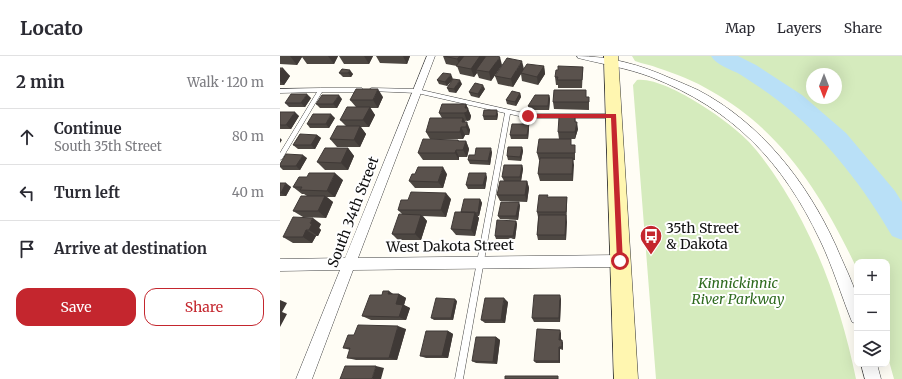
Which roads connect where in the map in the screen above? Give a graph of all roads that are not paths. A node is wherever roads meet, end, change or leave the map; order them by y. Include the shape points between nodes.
1 (431, 56) edge
2 (581, 56) edge
3 (611, 59) edge
4 (321, 90) junction
5 (280, 91) edge
6 (417, 91) junction
7 (508, 112) junction
8 (614, 116) junction
9 (280, 158) edge
10 (481, 261) junction
11 (620, 261) junction
12 (349, 264) junction
13 (280, 265) edge
14 (854, 308) edge
15 (870, 367) edge
16 (304, 379) edge
17 (459, 379) edge
18 (626, 379) edge
19 (873, 379) edge

1 - 6 street, South 34th Street
2 - 3 street
3 - 8 main road
3 - 14 street via 683,86 719,106 750,130 776,157 800,190 827,239
4 - 5 lane
4 - 6 lane
4 - 9 lane
6 - 7 lane
6 - 12 street, South 34th Street
7 - 8 lane via 528,116
7 - 10 lane
8 - 11 main road
10 - 11 street, West Dakota Street
10 - 12 street, West Dakota Street
10 - 17 lane
11 - 18 main road
12 - 13 street, West Dakota Street
12 - 16 street, South 34th Street
15 - 19 street

